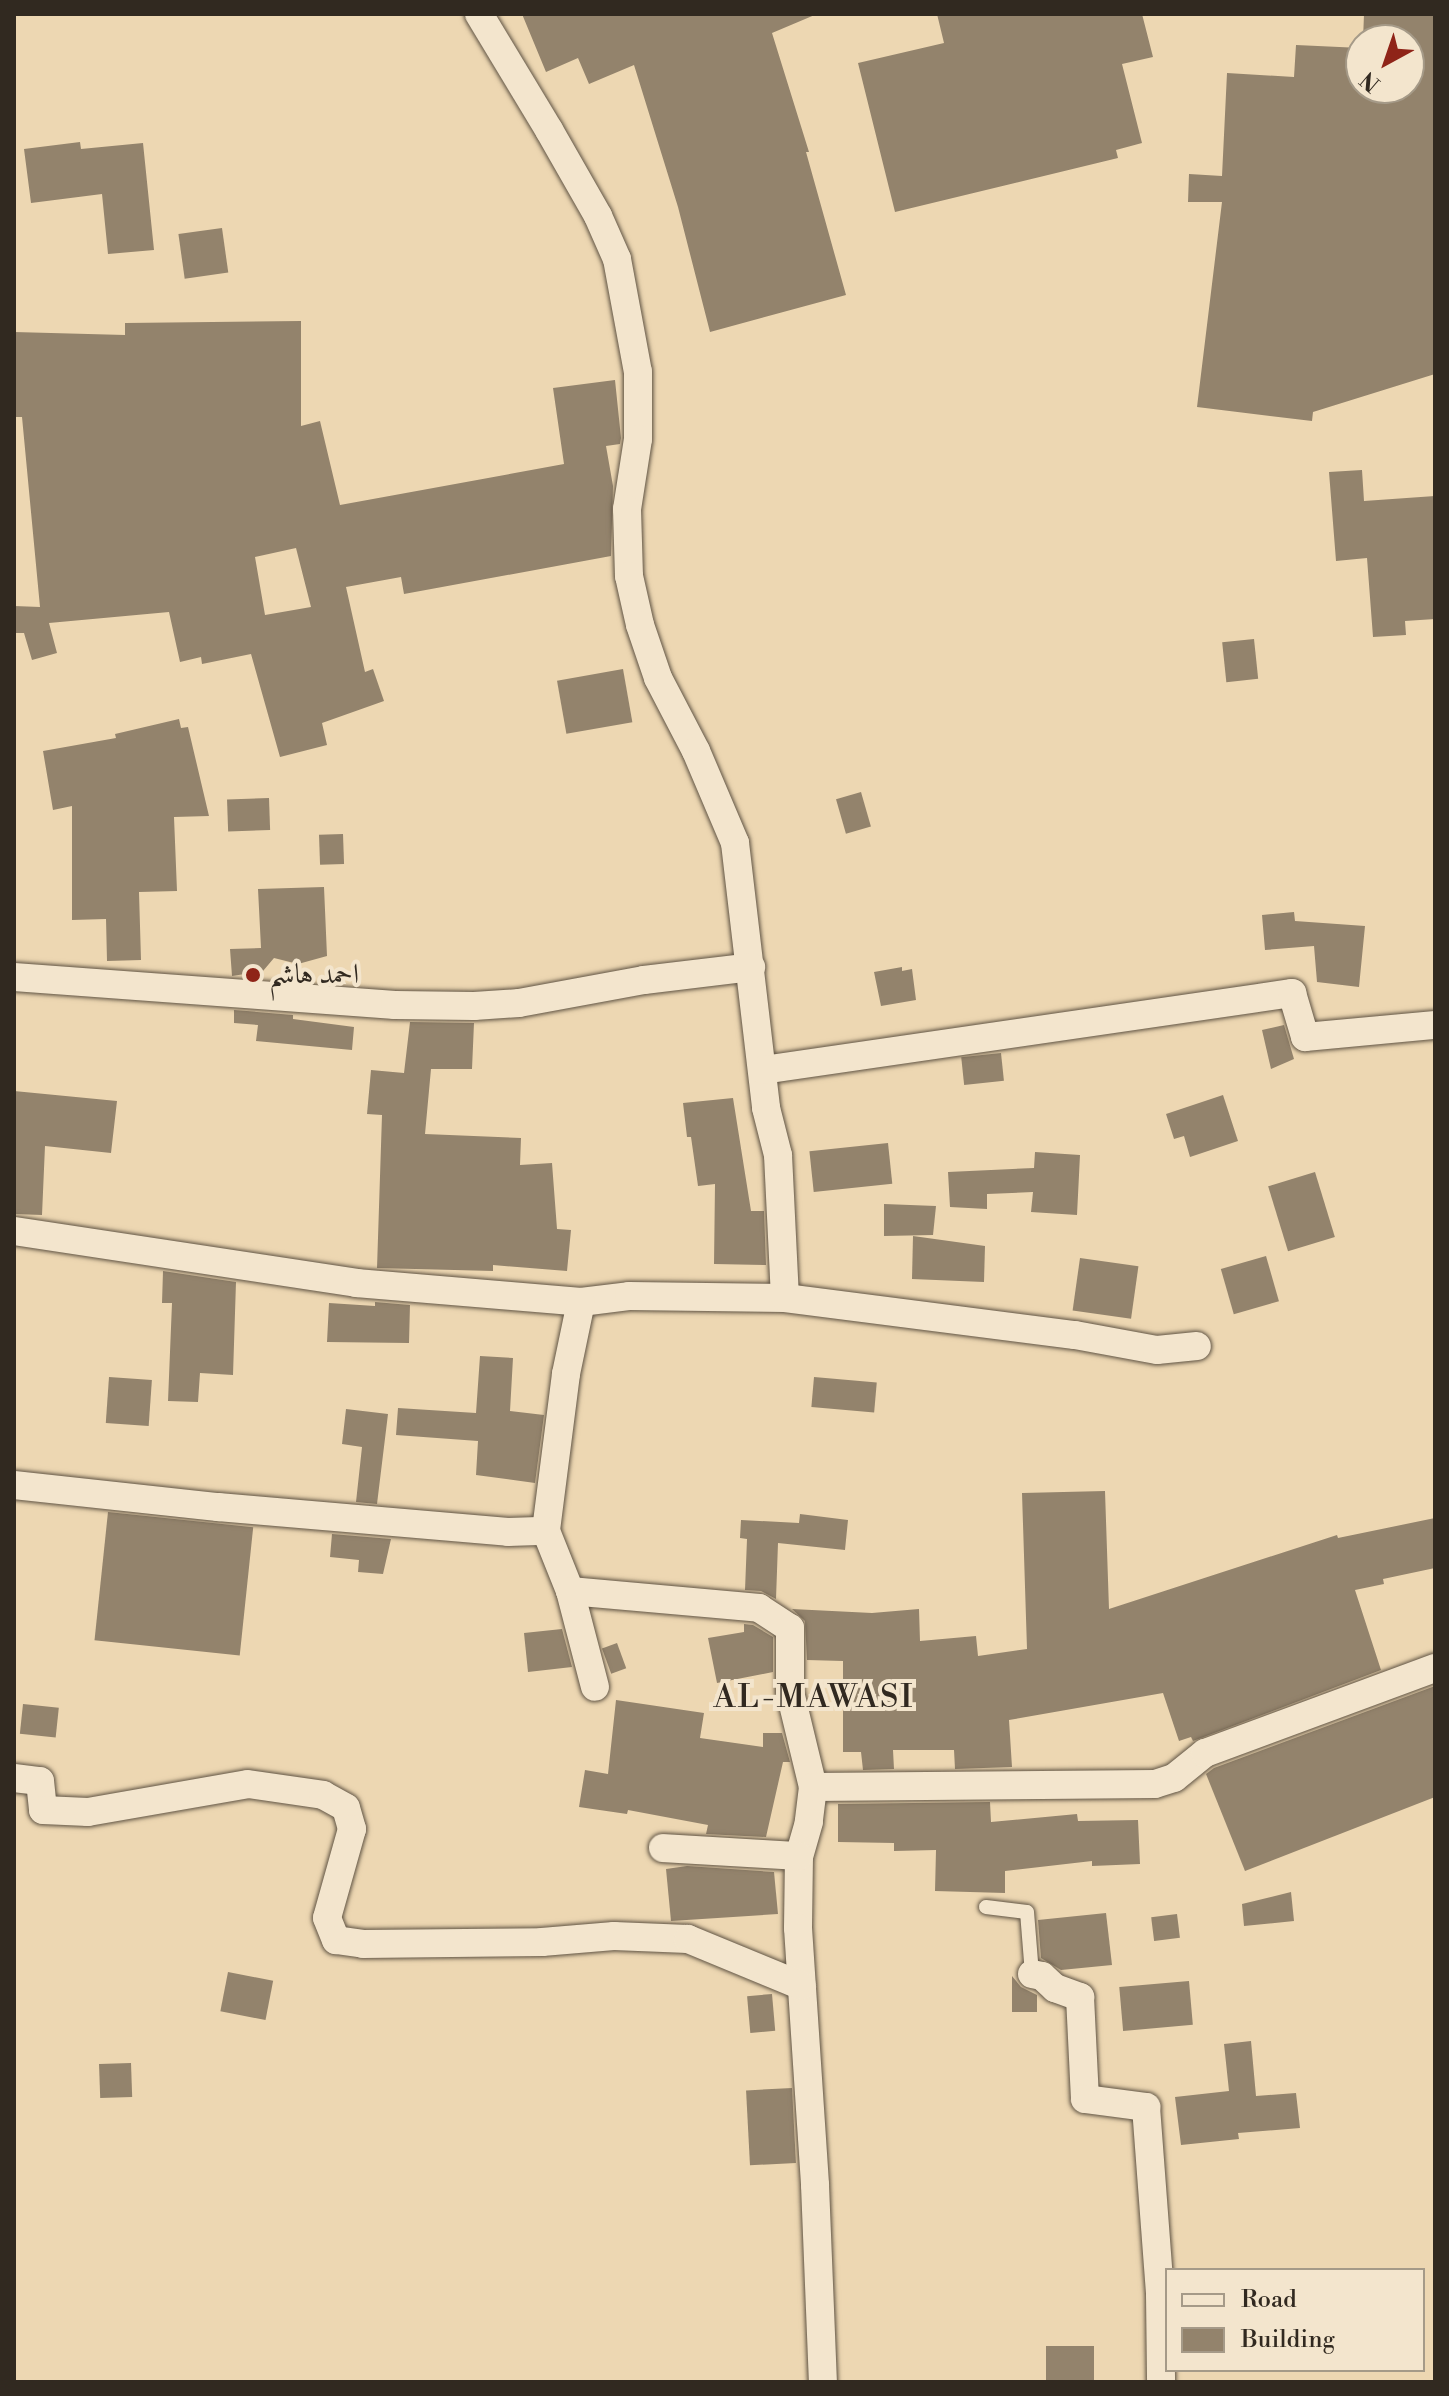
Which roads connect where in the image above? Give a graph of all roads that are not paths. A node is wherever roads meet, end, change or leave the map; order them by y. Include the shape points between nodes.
1 (479, 14) edge
2 (751, 967) junction
3 (14, 977) edge
4 (1435, 1025) edge
5 (763, 1070) junction
6 (14, 1231) edge
7 (785, 1298) junction
8 (581, 1302) junction
9 (1197, 1346) dead end
10 (14, 1485) edge
11 (546, 1531) junction
12 (570, 1591) junction
13 (1435, 1668) edge
14 (595, 1687) dead end
15 (14, 1778) edge
16 (813, 1787) junction
17 (663, 1848) dead end
18 (799, 1856) junction
19 (986, 1907) dead end
20 (1032, 1974) joint
21 (802, 1986) junction
22 (823, 2382) edge
23 (1161, 2382) edge

1 - 2 street via 563,154 617,259 638,372 638,439 627,509 629,576 658,678 735,843
2 - 3 street via 474,1006
2 - 5 street
4 - 5 street via 1305,1037 1292,993
5 - 7 street via 779,1167
6 - 8 street via 356,1283
7 - 8 street via 629,1296
7 - 9 street via 1157,1350
8 - 11 street
10 - 11 street via 218,1507
11 - 12 street
12 - 14 street
12 - 16 street via 759,1608 774,1614 790,1628 790,1692
13 - 16 street via 1205,1753 1174,1778 1155,1784
15 - 21 street via 40,1781 43,1810 88,1812 248,1784 323,1795 346,1808 352,1829 327,1918 336,1940 363,1944 614,1936 688,1939
16 - 18 street
17 - 18 street
18 - 21 street
19 - 20 lane via 1027,1912
20 - 23 street via 1080,1997 1085,2099 1146,2107
21 - 22 street

